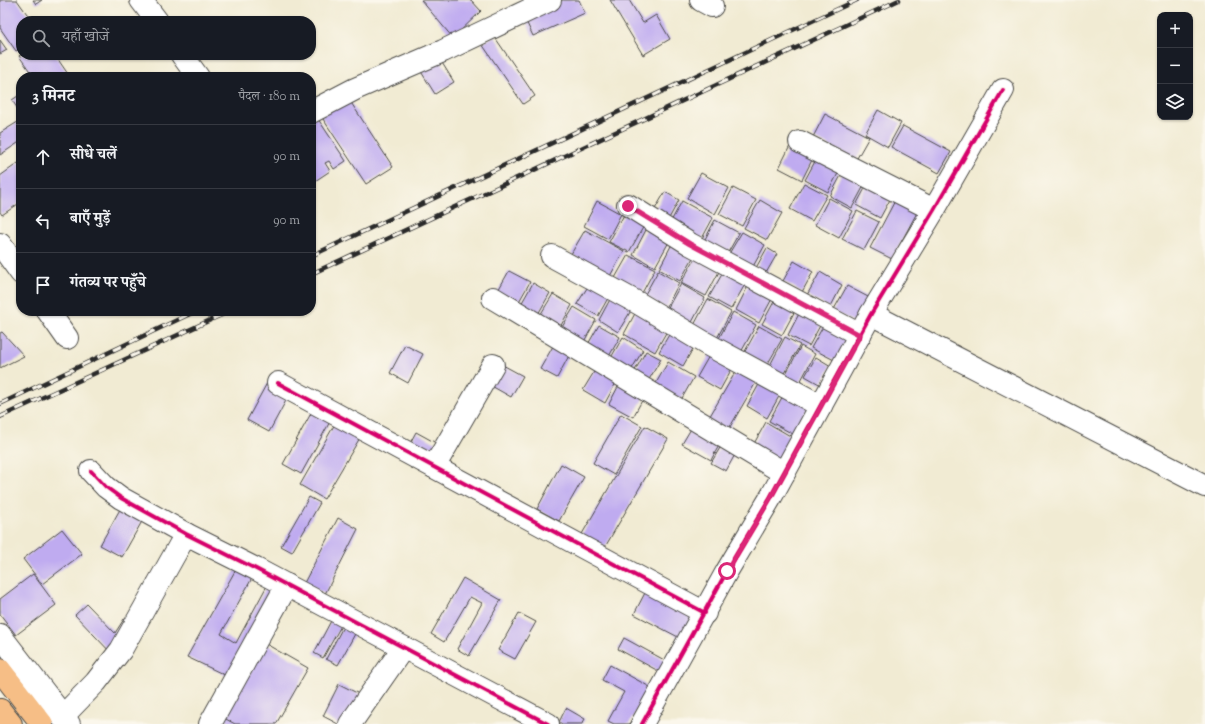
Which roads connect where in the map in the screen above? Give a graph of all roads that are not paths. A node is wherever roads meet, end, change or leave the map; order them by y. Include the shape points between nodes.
1 (141, 0) edge
2 (550, 0) edge
3 (153, 16) edge
4 (186, 60) edge
5 (194, 72) edge
6 (1003, 90) dead end
7 (316, 109) edge
8 (800, 142) dead end
9 (628, 206) dead end
10 (934, 210) junction
11 (0, 244) edge
12 (552, 256) dead end
13 (16, 266) edge
14 (493, 298) dead end
15 (871, 314) junction
16 (52, 316) edge
17 (860, 335) junction
18 (67, 338) dead end
19 (493, 365) dead end
20 (278, 383) dead end
21 (821, 406) junction
22 (434, 467) junction
23 (91, 471) dead end
24 (784, 473) junction
25 (1205, 486) edge
26 (186, 534) junction
27 (287, 585) junction
28 (705, 613) junction
29 (0, 635) edge
30 (403, 648) junction
31 (0, 670) edge
32 (0, 710) edge
33 (66, 720) edge
34 (11, 724) edge
35 (42, 724) edge
36 (210, 724) edge
37 (350, 724) edge
38 (548, 724) edge
39 (642, 724) edge

1 - 3 street
2 - 7 street
4 - 5 street
6 - 10 street
8 - 10 street
9 - 17 street via 690,244
10 - 15 street
11 - 13 street
12 - 21 street
14 - 24 street
15 - 17 street
15 - 25 street
16 - 18 street
17 - 21 street
19 - 22 street
20 - 22 street
21 - 24 street
22 - 28 street
23 - 26 street via 106,488 121,498
24 - 28 street
26 - 27 street
26 - 33 street via 121,650
27 - 30 street
27 - 36 street
28 - 39 street
29 - 33 street
30 - 37 street
30 - 38 street
31 - 35 main road
32 - 34 main road

